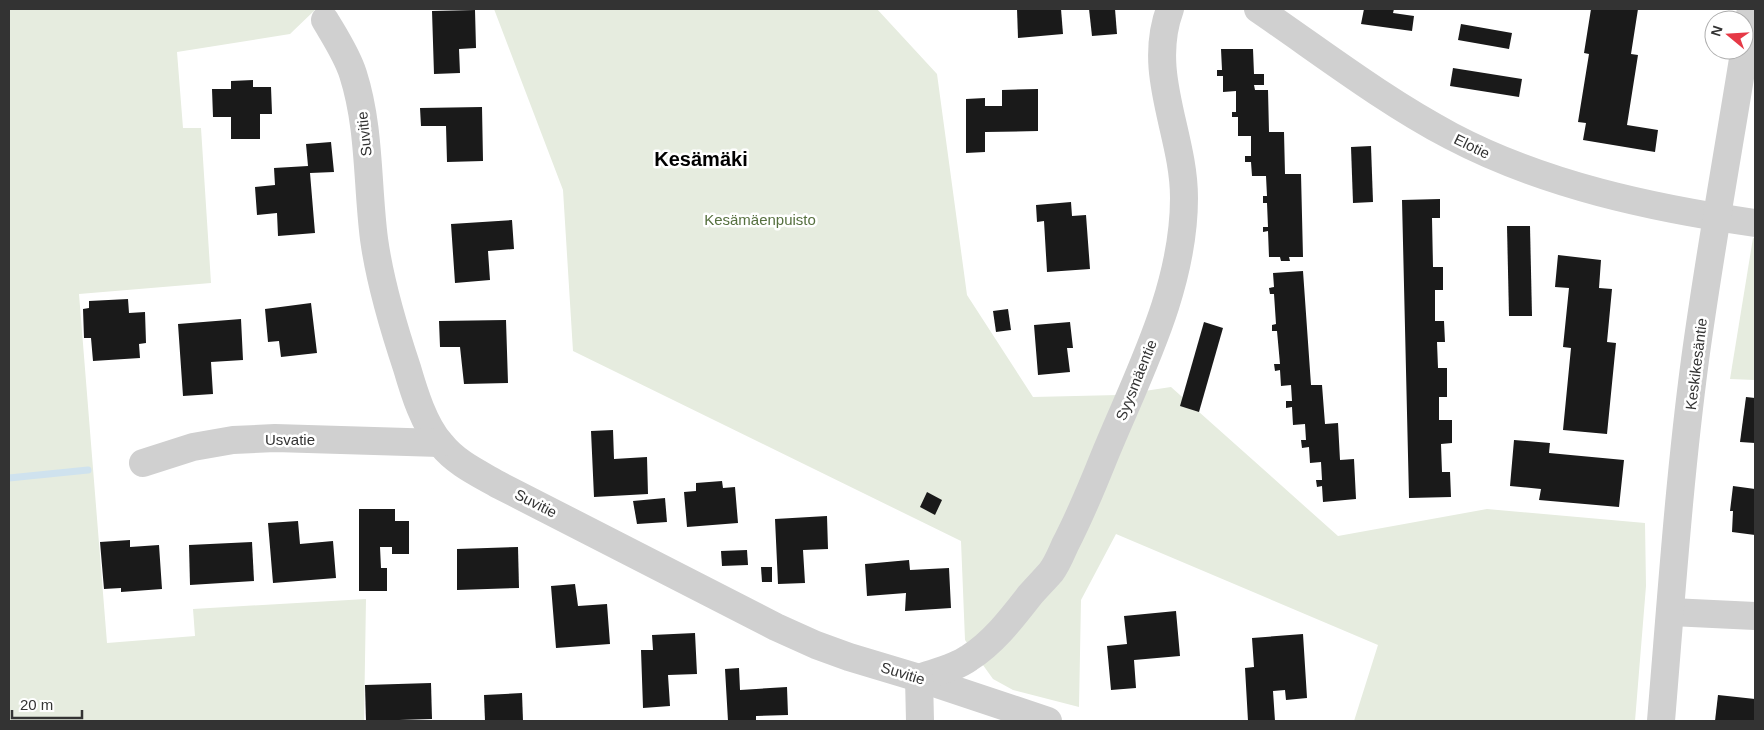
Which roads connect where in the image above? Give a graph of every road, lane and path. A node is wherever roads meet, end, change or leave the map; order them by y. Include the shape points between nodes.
1 (1170, 9) edge
2 (1258, 9) edge
3 (1751, 9) edge
4 (325, 20) dead end
5 (1716, 218) junction
6 (1755, 223) edge
7 (440, 443) junction
8 (143, 463) dead end
9 (1670, 612) junction
10 (1755, 616) edge
11 (919, 678) junction
12 (920, 721) edge
13 (1048, 721) edge
14 (1661, 721) edge

1 - 11 street, Syysmäentie via 1161,45 1162,66 1184,197 1177,262 1166,305 1081,514 1052,570 1002,630 969,658
2 - 5 street, Elotie via 1410,113 1496,157 1578,186
3 - 5 street, Keskikesäntie
4 - 7 street, Suvitie via 340,45 359,96 374,241 396,336 418,399
5 - 6 street, Elotie
5 - 9 street, Keskikesäntie via 1695,361
7 - 8 street, Usvatie via 275,438 241,440 193,447
7 - 11 street, Suvitie via 456,460 476,472 776,627 849,657
9 - 10 street
9 - 14 street, Keskikesäntie
11 - 12 street
11 - 13 street, Suvitie

